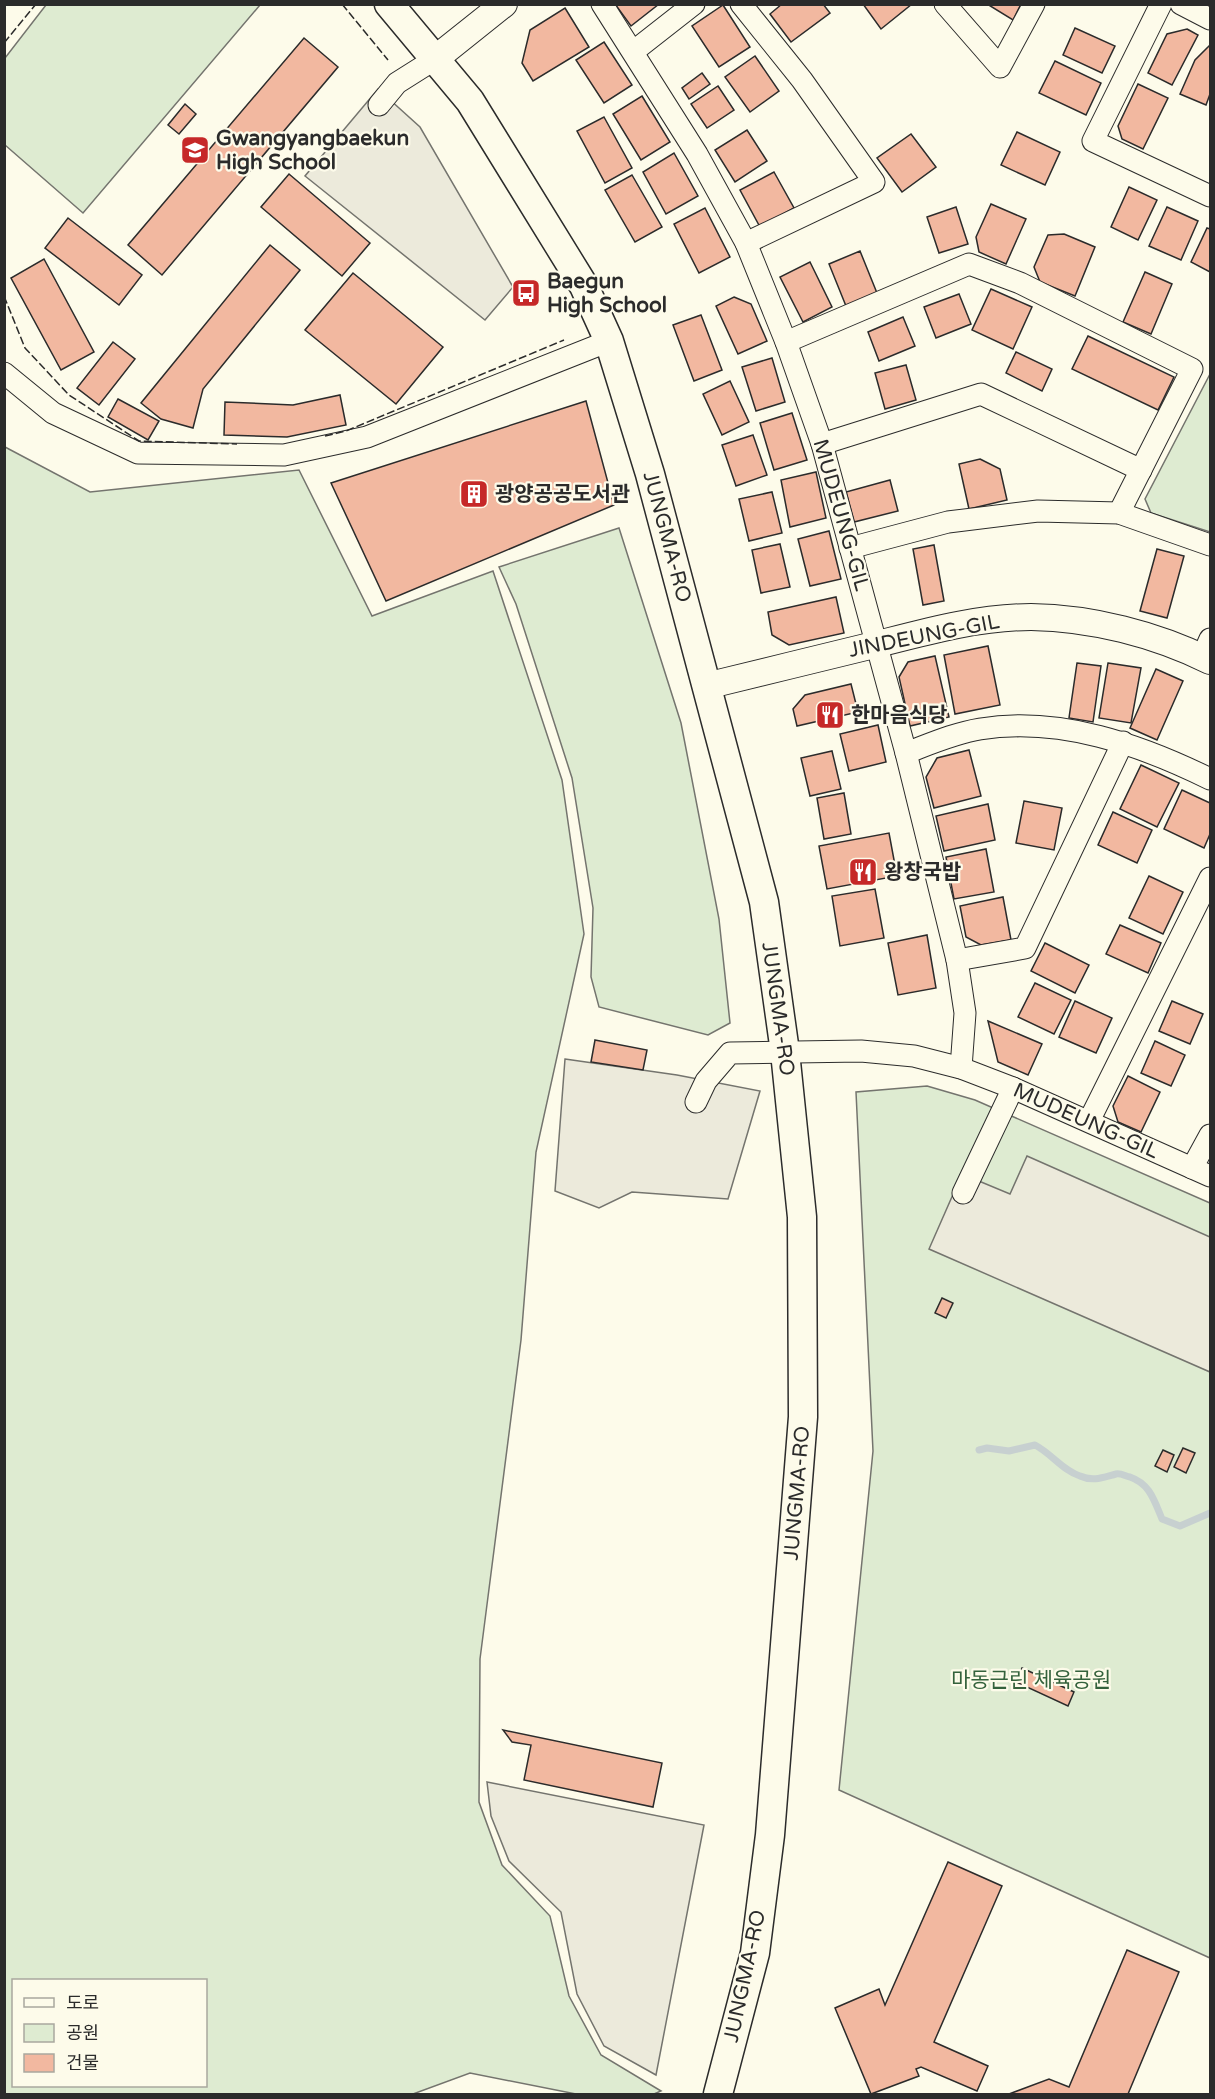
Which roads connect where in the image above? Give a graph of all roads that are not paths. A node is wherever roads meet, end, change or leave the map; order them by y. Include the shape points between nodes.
1 (389, 4) edge
2 (504, 4) edge
3 (602, 4) edge
4 (694, 4) edge
5 (741, 4) edge
6 (945, 4) edge
7 (1034, 4) edge
8 (1161, 4) edge
9 (1180, 4) edge
10 (1210, 19) edge
11 (634, 51) junction
12 (435, 59) junction
13 (379, 105) dead end
14 (1210, 196) edge
15 (746, 243) junction
16 (609, 341) junction
17 (786, 342) junction
18 (4, 374) edge
19 (822, 444) junction
20 (1141, 470) junction
21 (1119, 513) junction
22 (1210, 545) edge
23 (850, 548) junction
24 (877, 644) junction
25 (1208, 652) edge
26 (706, 686) junction
27 (1123, 742) junction
28 (906, 753) junction
29 (1210, 779) edge
30 (1210, 878) edge
31 (957, 960) junction
32 (785, 1052) junction
33 (961, 1068) junction
34 (1013, 1088) junction
35 (696, 1102) dead end
36 (1089, 1121) junction
37 (1210, 1135) edge
38 (1201, 1172) edge
39 (963, 1193) dead end
40 (718, 2094) edge

1 - 12 main road, JUNGMA-RO
2 - 12 street
3 - 11 street, MUDEUNG-GIL
4 - 11 street
5 - 15 street via 802,80 874,182
6 - 7 street via 1000,67
8 - 14 street via 1093,141
9 - 10 street
11 - 15 street, MUDEUNG-GIL via 697,153
12 - 13 street via 397,83
12 - 16 main road, JUNGMA-RO via 470,101 509,163 584,286
15 - 17 street, MUDEUNG-GIL
16 - 18 street via 367,437 284,455 138,453 53,413
16 - 26 main road, JUNGMA-RO via 650,474
17 - 19 street, MUDEUNG-GIL
17 - 20 street via 969,264 1020,283 1192,369
19 - 20 street via 981,394
19 - 23 street, MUDEUNG-GIL
20 - 21 street
21 - 22 street
21 - 23 street via 1038,511 948,522
23 - 24 street, MUDEUNG-GIL
24 - 25 street, JINDEUNG-GIL via 971,622 1029,617 1092,621
24 - 26 street, JINDEUNG-GIL
24 - 28 street, MUDEUNG-GIL
26 - 32 main road, JUNGMA-RO via 764,902
27 - 28 street via 1068,730 980,729
27 - 29 street
27 - 31 street via 1025,948
28 - 31 street, MUDEUNG-GIL
30 - 36 street
31 - 33 street, MUDEUNG-GIL via 965,1013
32 - 33 street, MUDEUNG-GIL via 861,1051 914,1056
32 - 35 street, MUDEUNG-GIL via 730,1053 706,1081
32 - 40 main road, JUNGMA-RO via 802,1217 803,1417 770,1835 755,1953
33 - 34 street, MUDEUNG-GIL
34 - 36 street, MUDEUNG-GIL
34 - 39 street
36 - 38 street, MUDEUNG-GIL
37 - 38 street

